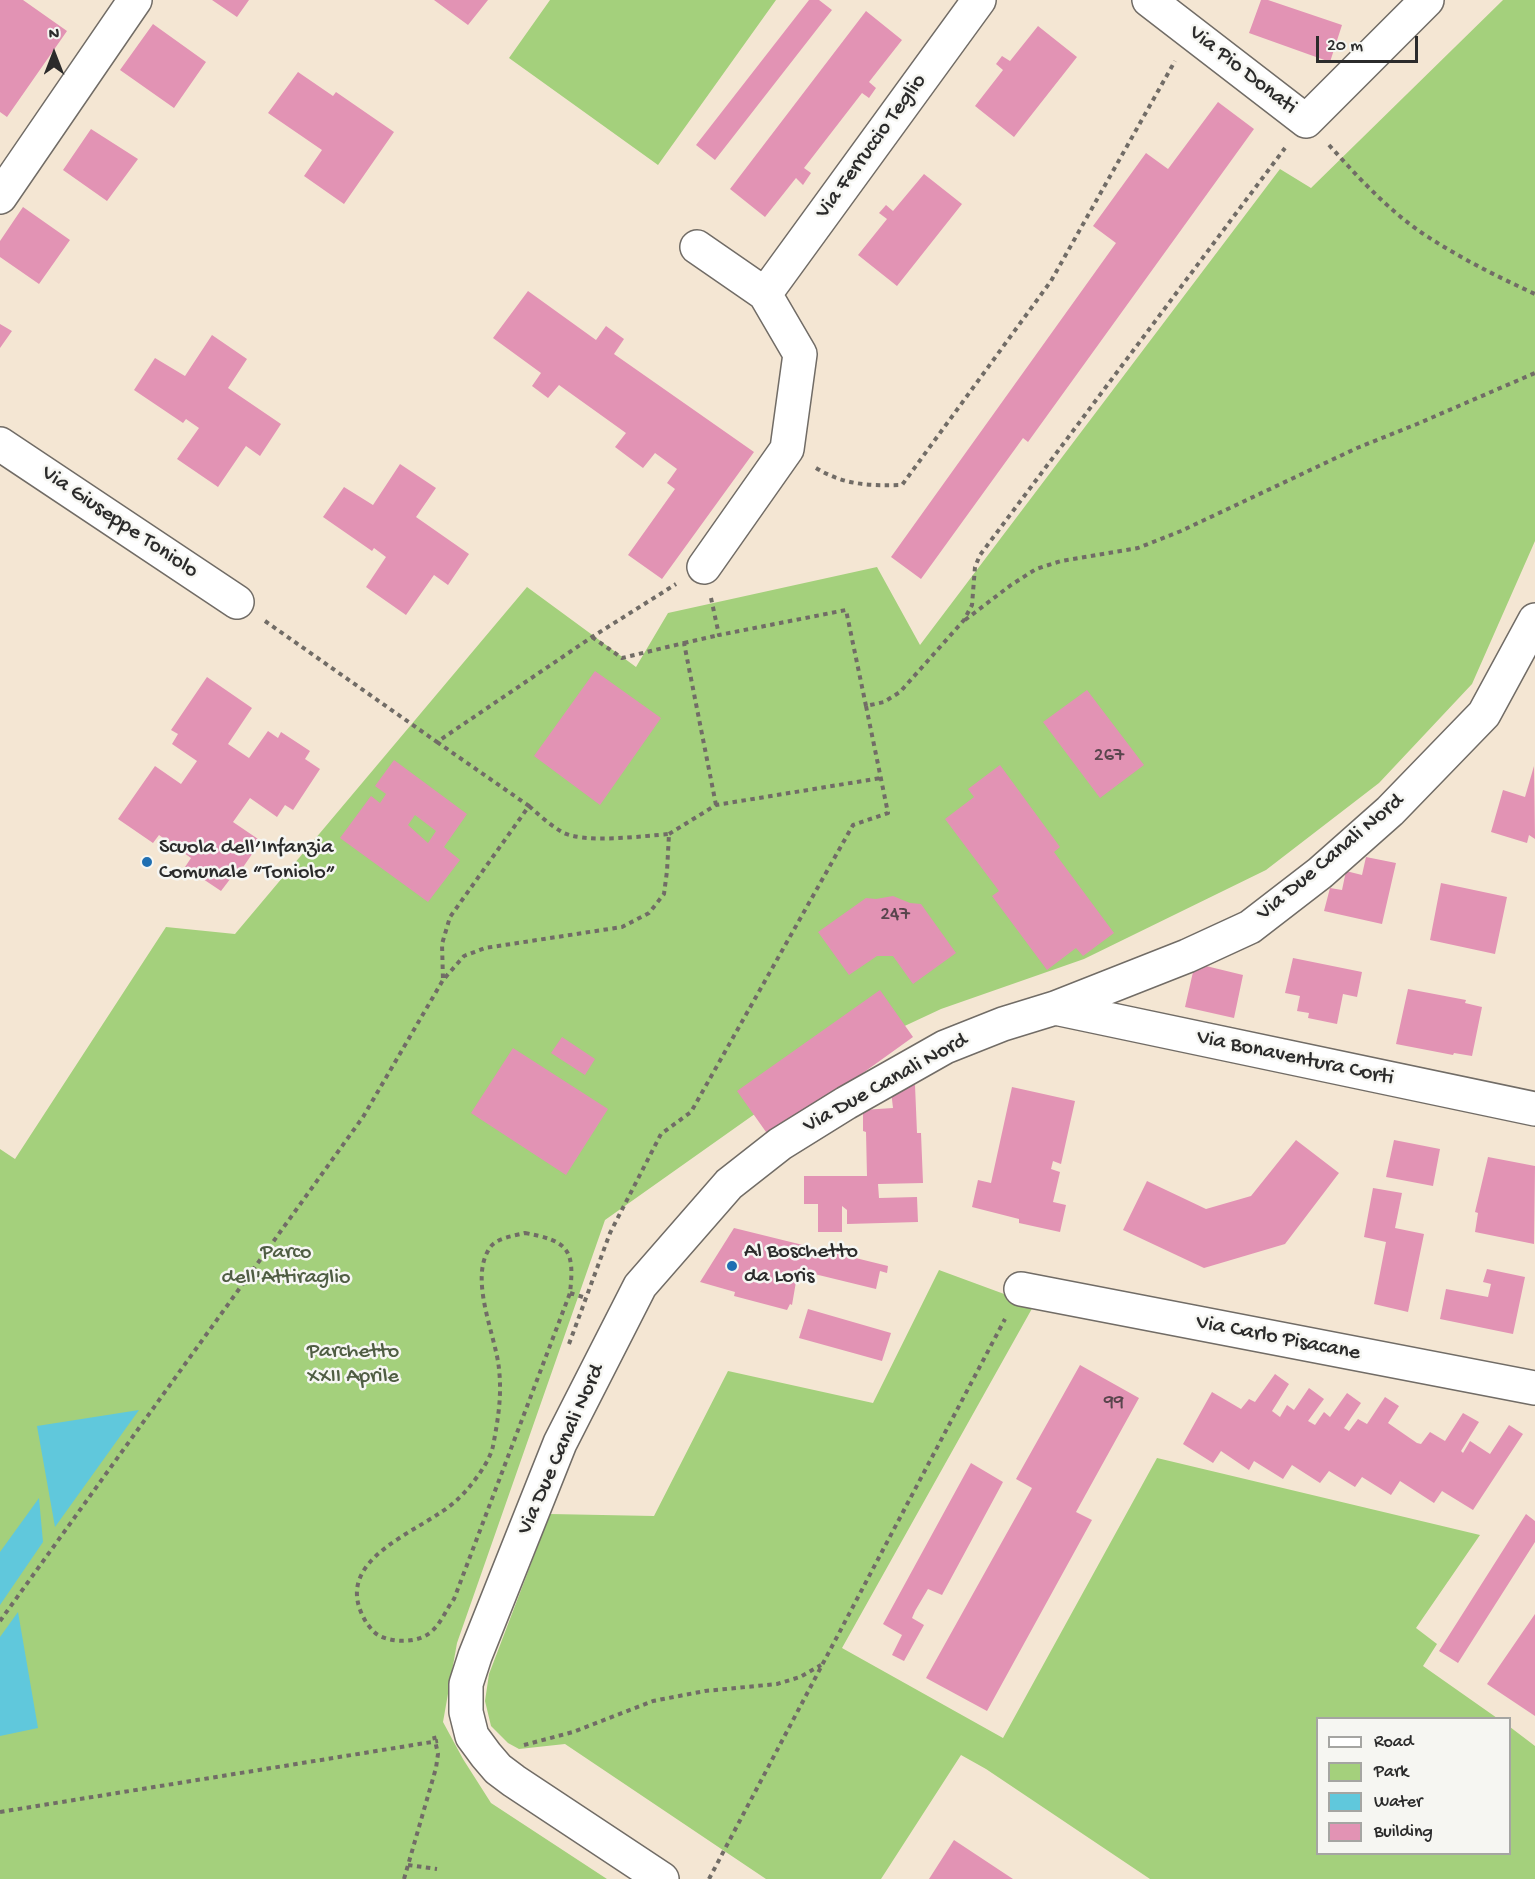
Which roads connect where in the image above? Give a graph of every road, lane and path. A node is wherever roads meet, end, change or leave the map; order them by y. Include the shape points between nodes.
1 (135, 0) edge
2 (979, 0) edge
3 (1149, 0) edge
4 (1427, 0) edge
5 (1192, 32) junction
6 (1306, 121) junction
7 (0, 197) edge
8 (697, 247) dead end
9 (765, 294) junction
10 (1535, 294) edge
11 (1535, 373) edge
12 (0, 444) edge
13 (787, 450) junction
14 (704, 567) junction
15 (237, 602) joint
16 (964, 620) junction
17 (1535, 620) edge
18 (719, 635) junction
19 (592, 637) junction
20 (684, 643) junction
21 (866, 706) junction
22 (437, 742) junction
23 (881, 778) junction
24 (716, 805) junction
25 (529, 806) junction
26 (669, 834) junction
27 (443, 980) junction
28 (1055, 1008) junction
29 (1535, 1109) edge
30 (1020, 1289) joint
31 (570, 1293) junction
32 (586, 1298) junction
33 (567, 1351) dead end
34 (1535, 1388) edge
35 (0, 1621) edge
36 (822, 1665) junction
37 (433, 1730) dead end
38 (435, 1741) junction
39 (486, 1755) junction
40 (0, 1812) edge
41 (408, 1865) junction
42 (437, 1869) dead end
43 (404, 1879) edge
44 (662, 1879) edge
45 (709, 1879) edge

1 - 7 street
2 - 9 street, Via Ferruccio Teglio
3 - 5 street, Via Pio Donati
4 - 6 street
5 - 6 street, Via Pio Donati
5 - 13 path via 1052,280 902,485 865,486 830,477
6 - 10 path via 1383,201 1421,232 1472,264
6 - 16 path via 980,555 975,567 972,605
8 - 9 street
9 - 13 street via 800,354
11 - 16 path via 1357,448 1138,548 1036,569
12 - 15 street, Via Giuseppe Toniolo
13 - 14 street
14 - 18 path
14 - 19 path
15 - 22 path
16 - 21 path via 900,692 884,702
17 - 28 street, Via Due Canali Nord via 1484,714 1390,812 1320,873 1250,927
18 - 20 path
18 - 21 path via 846,610
19 - 20 path via 622,658
19 - 22 path
20 - 24 path
21 - 23 path
22 - 25 path
23 - 24 path
23 - 32 path via 888,813 854,825 691,1112 661,1134 610,1233
24 - 26 path
25 - 26 path via 562,832 576,837
25 - 27 path via 450,917 442,944
26 - 27 path via 664,894 649,913 622,927 485,948 464,956
27 - 35 path via 363,1117
28 - 29 street, Via Bonaventura Corti
28 - 39 street, Via Due Canali Nord via 945,1047 780,1144 729,1184 640,1286 561,1443 475,1656 466,1684 466,1712 472,1736
30 - 34 street, Via Carlo Pisacane
30 - 36 path
31 - 31 path via 454,1599 433,1631 416,1640 379,1636 360,1611 359,1581 364,1568 394,1541 458,1500 492,1451 501,1400 499,1366 488,1326 482,1276 489,1248 507,1237 525,1233 552,1238 570,1254
31 - 32 path
32 - 33 path
36 - 39 path via 777,1684 652,1701 573,1732
36 - 45 path
37 - 38 path
38 - 40 path
38 - 41 path via 436,1768
39 - 44 street, Via Due Canali Nord via 514,1781
41 - 42 path
41 - 43 path

